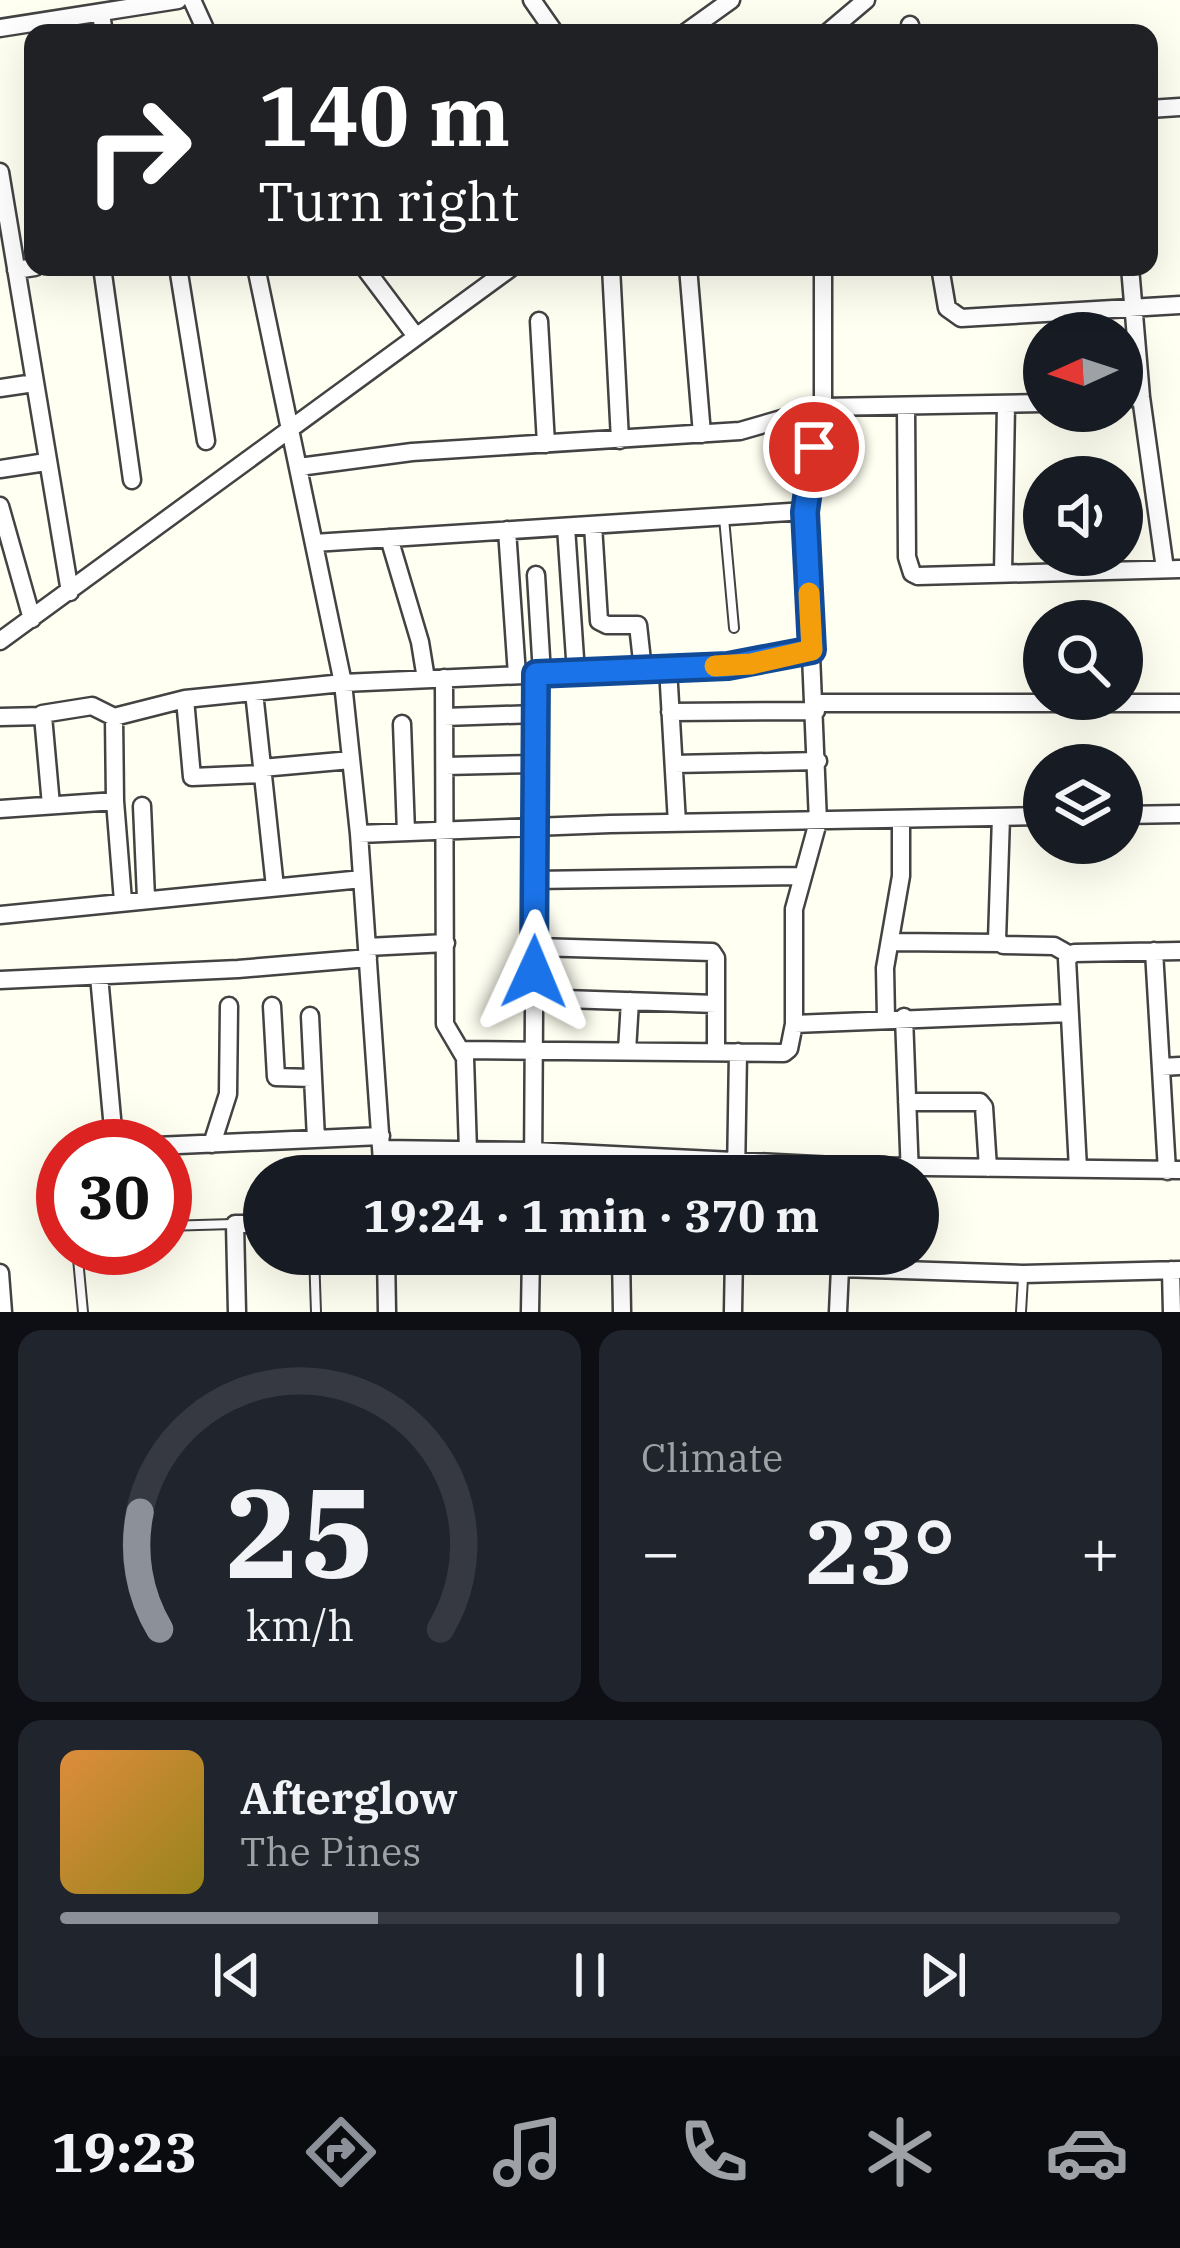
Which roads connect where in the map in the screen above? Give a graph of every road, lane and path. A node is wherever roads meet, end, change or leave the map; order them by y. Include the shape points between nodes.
1 (178, 0) edge
2 (731, 0) edge
3 (866, 0) edge
4 (103, 24) edge
5 (698, 24) edge
6 (837, 24) edge
7 (0, 178) edge
8 (24, 269) edge
9 (16, 270) junction
10 (103, 276) edge
11 (179, 276) edge
12 (258, 276) edge
13 (371, 276) edge
14 (499, 276) edge
15 (611, 276) edge
16 (689, 276) edge
17 (823, 276) edge
18 (942, 276) edge
19 (1130, 276) edge
20 (1180, 305) edge
21 (1132, 308) junction
22 (1132, 312) edge
23 (539, 321) dead end
24 (415, 335) junction
25 (34, 382) junction
26 (0, 388) edge
27 (1023, 404) edge
28 (1006, 405) junction
29 (823, 407) junction
30 (906, 407) junction
31 (287, 430) junction
32 (1139, 432) edge
33 (703, 434) junction
34 (620, 440) junction
35 (206, 441) dead end
36 (546, 444) junction
37 (46, 462) junction
38 (299, 467) junction
39 (0, 469) edge
40 (132, 480) dead end
41 (0, 506) edge
42 (805, 512) junction
43 (724, 517) junction
44 (593, 525) junction
45 (566, 527) junction
46 (507, 530) junction
47 (389, 538) junction
48 (314, 543) junction
49 (1172, 569) edge
50 (1003, 574) junction
51 (536, 575) dead end
52 (70, 592) junction
53 (32, 619) junction
54 (734, 628) dead end
55 (0, 641) edge
56 (812, 650) junction
57 (668, 668) junction
58 (643, 670) junction
59 (576, 673) junction
60 (532, 675) junction
61 (435, 679) junction
62 (343, 683) junction
63 (254, 692) junction
64 (185, 699) junction
65 (1180, 703) edge
66 (815, 707) junction
67 (670, 712) junction
68 (42, 714) junction
69 (536, 714) junction
70 (0, 717) edge
71 (114, 717) junction
72 (444, 717) junction
73 (402, 724) dead end
74 (351, 760) junction
75 (818, 761) junction
76 (536, 764) junction
77 (674, 764) junction
78 (445, 766) junction
79 (263, 771) junction
80 (115, 801) junction
81 (51, 806) junction
82 (142, 806) dead end
83 (0, 809) edge
84 (1180, 814) edge
85 (1143, 815) edge
86 (1023, 816) edge
87 (1000, 817) junction
88 (901, 819) junction
89 (818, 822) junction
90 (677, 823) junction
91 (536, 827) junction
92 (447, 830) junction
93 (406, 832) junction
94 (359, 834) junction
95 (803, 876) junction
96 (362, 879) junction
97 (535, 880) junction
98 (275, 887) junction
99 (146, 898) junction
100 (123, 901) junction
101 (0, 915) edge
102 (891, 941) junction
103 (446, 943) junction
104 (999, 944) junction
105 (535, 947) junction
106 (1154, 951) junction
107 (1180, 951) edge
108 (368, 952) junction
109 (1070, 955) junction
110 (99, 976) junction
111 (0, 980) edge
112 (534, 998) junction
113 (630, 1001) junction
114 (716, 1004) junction
115 (229, 1006) dead end
116 (272, 1006) dead end
117 (1069, 1013) junction
118 (310, 1016) dead end
119 (895, 1017) junction
120 (794, 1024) junction
121 (462, 1050) junction
122 (534, 1050) junction
123 (627, 1051) junction
124 (716, 1052) junction
125 (738, 1052) junction
126 (1170, 1066) edge
127 (313, 1078) junction
128 (907, 1102) junction
129 (112, 1119) edge
130 (316, 1139) junction
131 (382, 1143) junction
132 (212, 1144) junction
133 (192, 1145) edge
134 (468, 1150) junction
135 (533, 1151) junction
136 (382, 1155) edge
137 (533, 1155) edge
138 (578, 1155) edge
139 (736, 1155) edge
140 (909, 1155) edge
141 (988, 1168) junction
142 (1078, 1169) junction
143 (1173, 1170) edge
144 (939, 1171) edge
145 (235, 1224) junction
146 (243, 1224) edge
147 (192, 1225) edge
148 (939, 1266) edge
149 (1175, 1270) edge
150 (0, 1273) edge
151 (1023, 1274) junction
152 (79, 1275) edge
153 (315, 1275) edge
154 (386, 1275) edge
155 (531, 1275) edge
156 (621, 1275) edge
157 (734, 1275) edge
158 (840, 1275) edge
159 (3, 1312) edge
160 (83, 1312) edge
161 (237, 1312) edge
162 (316, 1312) edge
163 (387, 1312) edge
164 (530, 1312) edge
165 (622, 1312) edge
166 (733, 1312) edge
167 (838, 1312) edge
168 (1021, 1312) edge
169 (1172, 1312) edge

1 - 4 street
2 - 5 street
3 - 6 street
7 - 9 street
8 - 9 street
9 - 25 street
10 - 40 street
11 - 35 street
12 - 31 street
13 - 24 street
14 - 24 street
15 - 34 street
16 - 33 street
17 - 29 street
18 - 21 street via 947,308 961,318
19 - 21 street
20 - 21 street
21 - 22 street
23 - 36 street
24 - 31 street
25 - 26 street
25 - 37 street
27 - 28 street
28 - 30 street
28 - 50 street
29 - 30 street
29 - 33 street
29 - 42 street
30 - 50 street via 912,573
31 - 38 street
31 - 52 street
32 - 49 street
33 - 34 street
34 - 36 street
36 - 38 street
37 - 39 street
37 - 52 street
38 - 48 street
41 - 53 street
42 - 43 street
42 - 56 street
43 - 44 street
43 - 54 lane
44 - 45 street
44 - 58 street via 599,621 638,625
45 - 46 street
45 - 59 street
46 - 47 street
46 - 60 street
47 - 48 street
47 - 61 street
48 - 62 street
49 - 50 street
51 - 60 street
52 - 53 street
53 - 55 street
56 - 57 street via 751,664
56 - 66 street
57 - 58 street
57 - 67 street
58 - 59 street
59 - 60 street
60 - 61 street
60 - 69 street
61 - 62 street
61 - 72 street
62 - 63 street
62 - 74 street
63 - 64 street
63 - 79 street
64 - 71 street
64 - 79 street via 192,778
65 - 66 street
66 - 67 street
66 - 75 street
67 - 77 street
68 - 70 street
68 - 71 street via 92,706
68 - 81 street
69 - 72 street
69 - 76 street
71 - 80 street
72 - 78 street
73 - 93 street
74 - 79 street
74 - 94 street
75 - 77 street
75 - 89 street
76 - 78 street
76 - 91 street
77 - 90 street
78 - 92 street
79 - 98 street
80 - 81 street
80 - 100 street
81 - 83 street
82 - 99 street
84 - 85 street
86 - 87 street
87 - 88 street
87 - 104 street
88 - 89 street
88 - 102 street
89 - 90 street
89 - 95 street
90 - 91 street
91 - 92 street
91 - 97 street
92 - 93 street
92 - 103 street
93 - 94 street
94 - 96 street
95 - 97 street
95 - 120 street via 793,926
96 - 98 street
96 - 108 street
97 - 105 street
98 - 99 street
99 - 100 street
100 - 101 street
102 - 104 street
102 - 119 street via 885,968
103 - 108 street
103 - 121 street via 445,1024
104 - 109 street via 1054,946
105 - 112 street
105 - 114 street via 712,952
106 - 107 street
106 - 109 street
106 - 126 street
108 - 110 street
108 - 131 street
109 - 117 street
110 - 111 street
110 - 129 street
112 - 113 street
112 - 122 street
113 - 114 street
113 - 123 street
114 - 124 street
115 - 132 street via 228,1094
116 - 127 street via 276,1077
117 - 119 street
117 - 142 street
118 - 127 street
119 - 120 street
119 - 128 street
120 - 125 street via 787,1052
121 - 122 street
121 - 134 street
122 - 123 street
122 - 135 street
123 - 124 street
124 - 125 street
125 - 139 street
126 - 143 street
127 - 130 street
128 - 140 street
128 - 141 street via 980,1102
130 - 131 street
130 - 132 street
131 - 134 street
131 - 136 street
132 - 133 street
134 - 135 street
135 - 137 street
135 - 138 street
141 - 142 street
141 - 144 street
142 - 143 street
145 - 146 street
145 - 147 lane
145 - 161 street
148 - 151 street
149 - 151 street
149 - 169 street
150 - 159 street
151 - 168 lane
152 - 160 lane
153 - 162 lane
154 - 163 street
155 - 164 street
156 - 165 street
157 - 166 street
158 - 167 street

